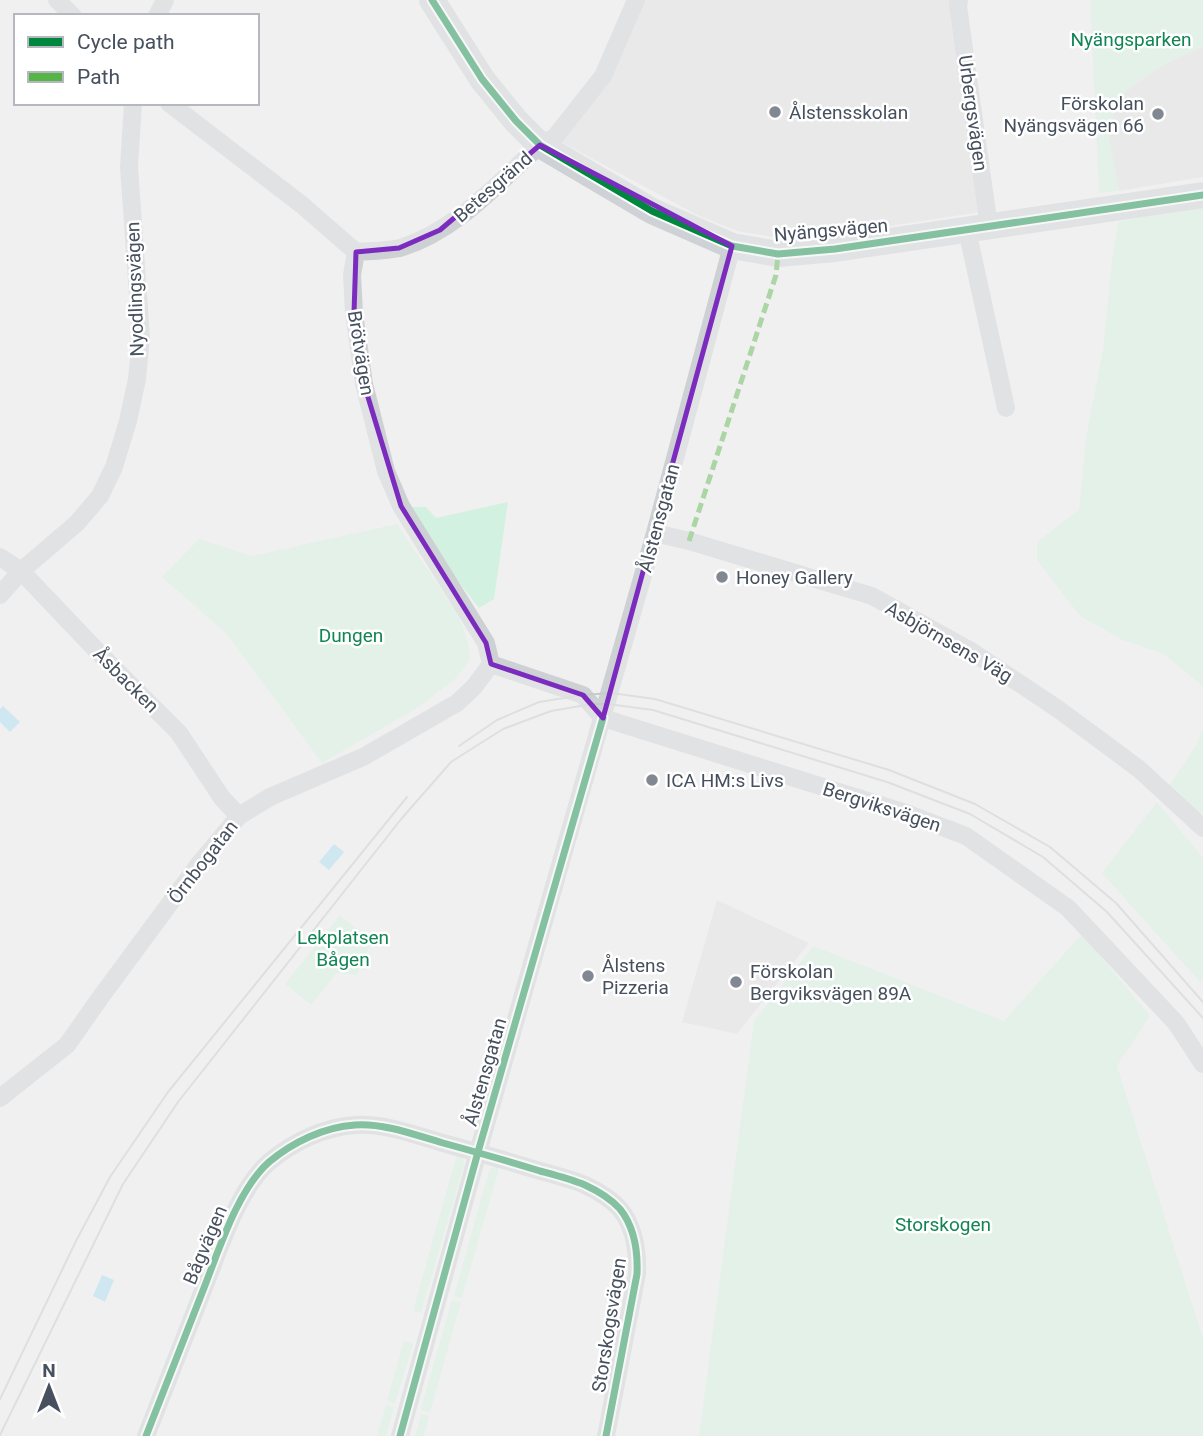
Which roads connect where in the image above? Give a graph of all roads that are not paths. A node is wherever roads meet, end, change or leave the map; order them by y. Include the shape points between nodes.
1 (57, 0) edge
2 (432, 0) edge
3 (636, 0) edge
4 (959, 0) edge
5 (71, 14) edge
6 (133, 105) edge
7 (172, 105) edge
8 (541, 145) junction
9 (1203, 195) edge
10 (978, 228) junction
11 (732, 246) junction
12 (356, 252) junction
13 (1006, 408) dead end
14 (655, 533) junction
15 (0, 557) edge
16 (21, 571) junction
17 (0, 595) edge
18 (491, 664) junction
19 (603, 718) junction
20 (239, 816) junction
21 (1203, 828) edge
22 (1203, 1064) edge
23 (0, 1098) edge
24 (478, 1153) junction
25 (146, 1436) edge
26 (400, 1436) edge
27 (606, 1436) edge

1 - 5 street
2 - 8 street, Nyängsvägen via 482,79
3 - 8 street, Betesgränd via 603,76 555,137
4 - 10 street, Urbergsvägen
6 - 16 street, Nyodlingsvägen via 129,167 141,337 128,421 100,496 77,523
7 - 12 street
8 - 11 street, Nyängsvägen via 652,211
8 - 12 street, Betesgränd via 440,230 399,248
9 - 10 street, Nyängsvägen
10 - 11 street, Nyängsvägen via 778,254
10 - 13 street, Urbergsvägen
11 - 14 street, Ålstensgatan
12 - 18 street, Brötvägen via 354,313 364,384 386,471 401,506 486,643
14 - 19 street, Ålstensgatan
14 - 21 street, Asbjörnsens Väg via 872,596 971,651 1058,709 1139,769
15 - 16 street, Åsbacken
16 - 17 street, Nyodlingsvägen
16 - 20 street, Åsbacken via 179,733
18 - 19 street, Bergviksvägen via 583,695
18 - 20 street, Örnbogatan via 457,703 363,757 270,797
19 - 22 street, Bergviksvägen via 966,836 1068,908 1176,1024
19 - 24 street, Ålstensgatan
20 - 23 street, Örnbogatan via 67,1045
24 - 25 street, Bågvägen via 357,1124 313,1135 268,1163 245,1190
24 - 26 street, Ålstensgatan
24 - 27 street, Storskogsvägen via 598,1191 630,1224 637,1274

